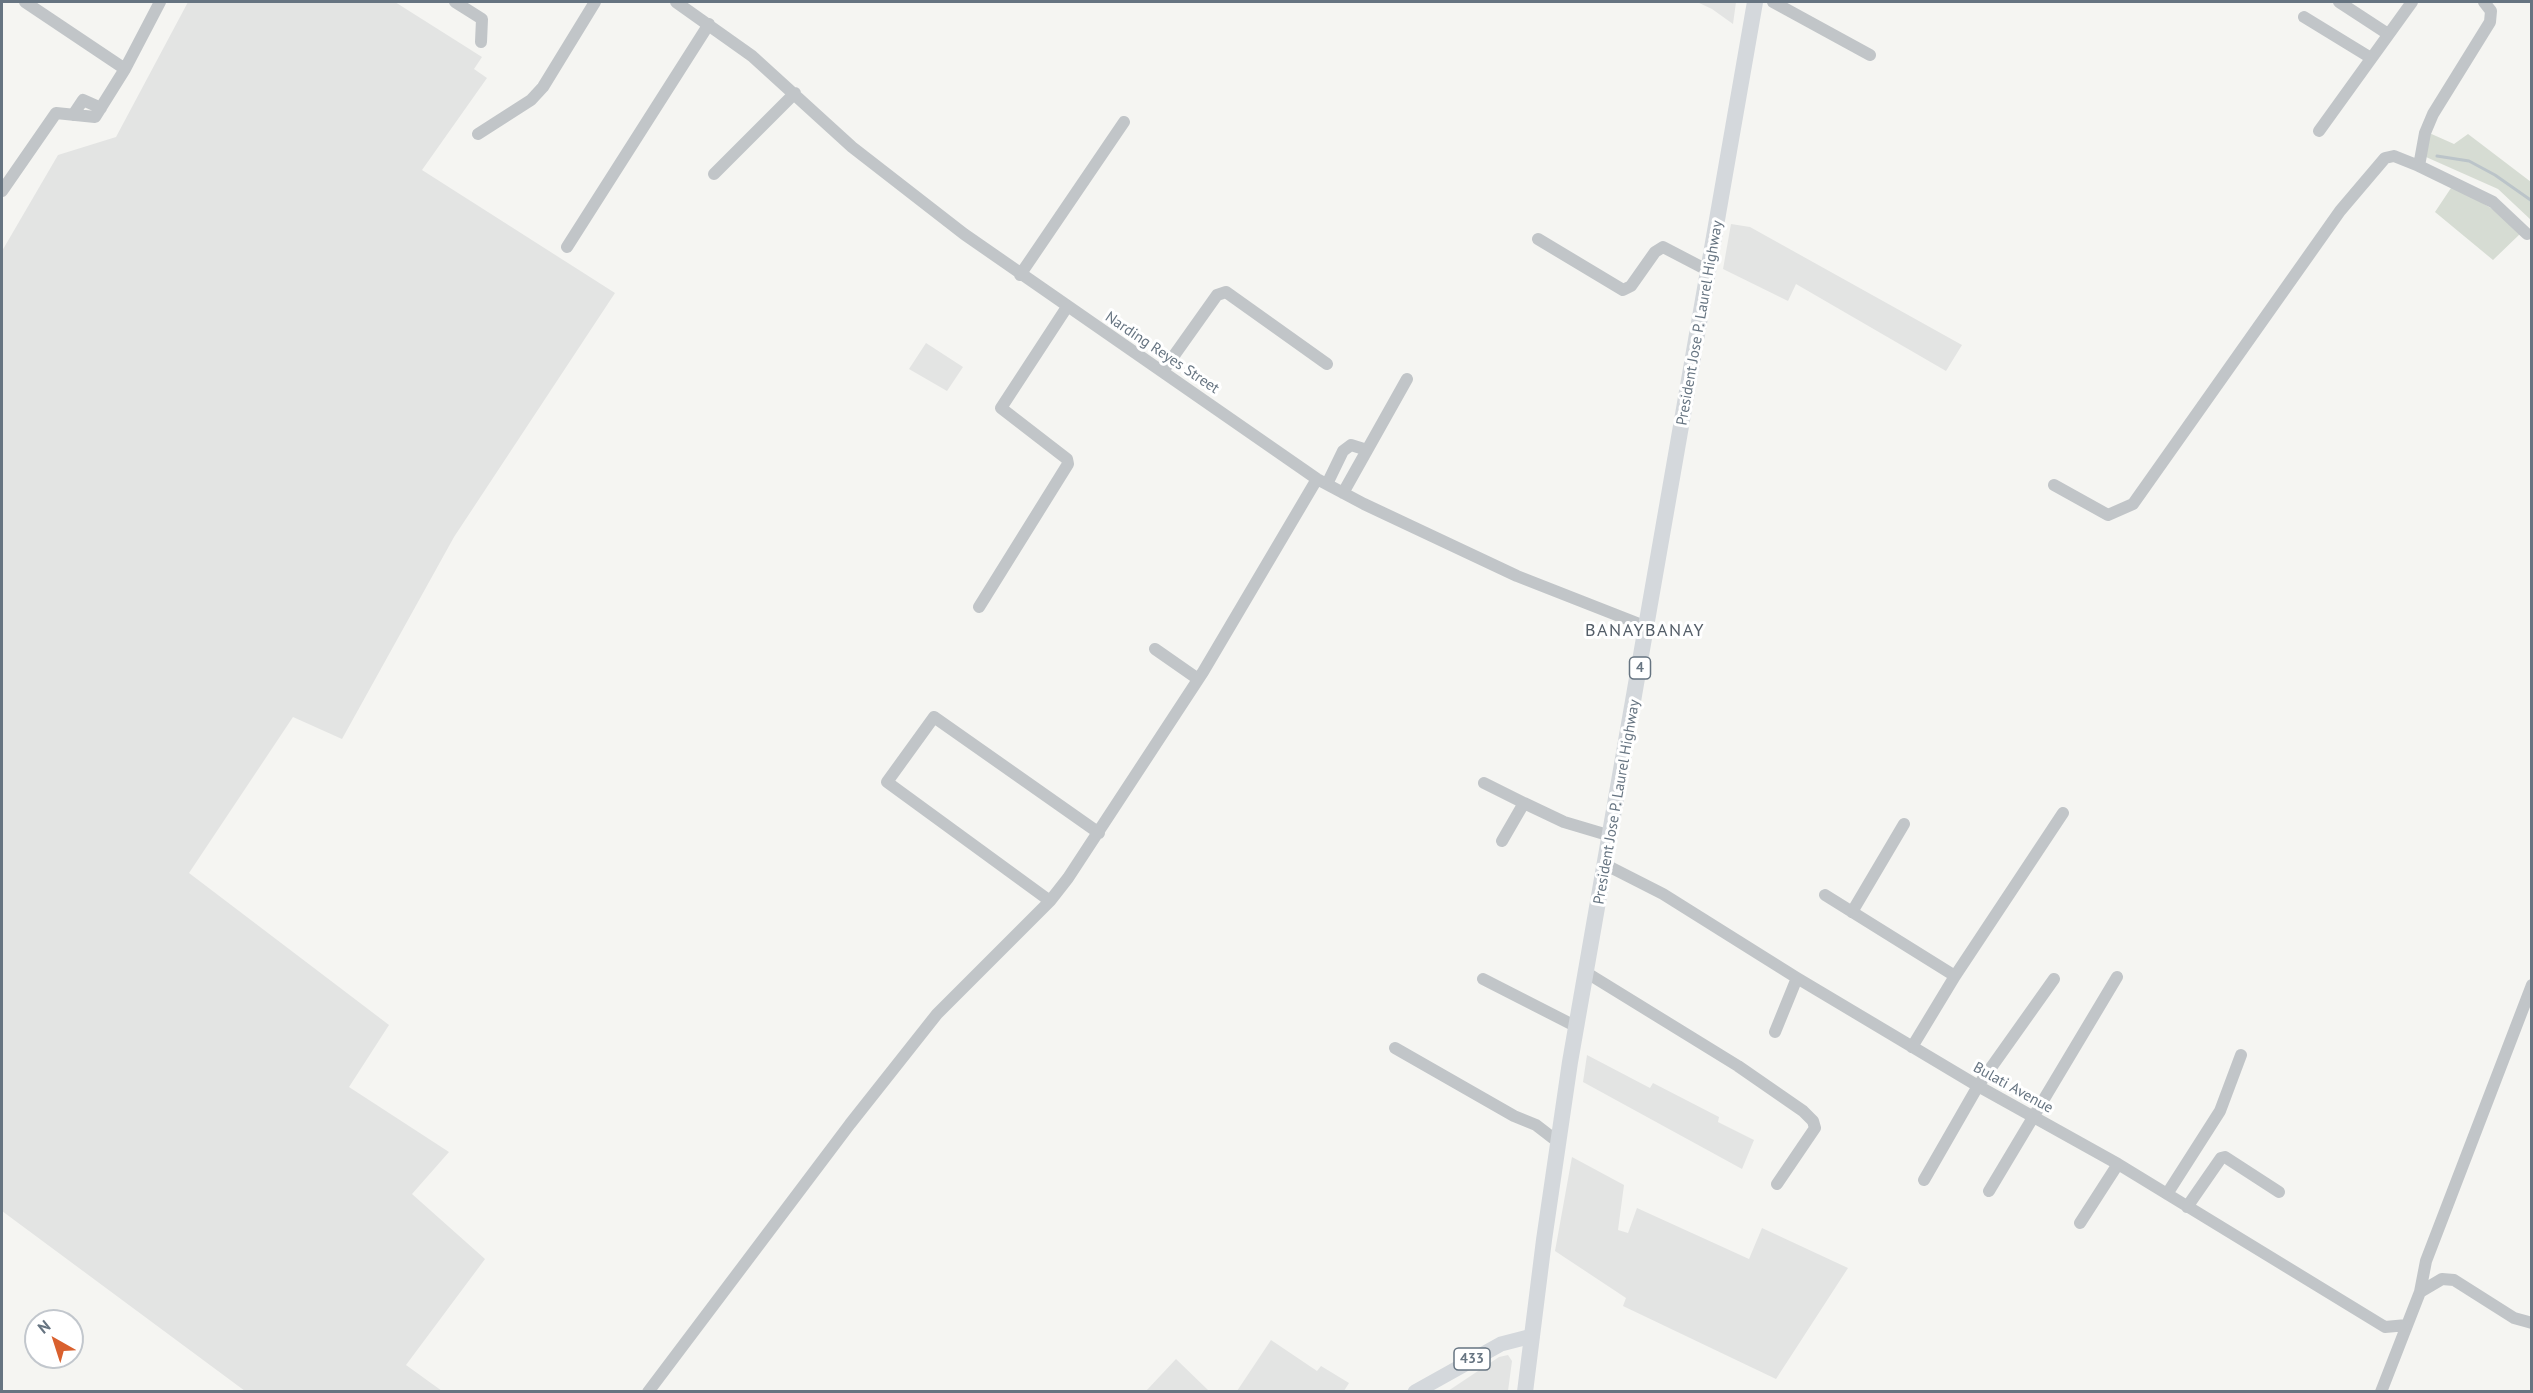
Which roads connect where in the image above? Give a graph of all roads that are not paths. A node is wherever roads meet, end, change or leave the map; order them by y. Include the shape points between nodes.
1 (25, 2) edge
2 (160, 2) edge
3 (455, 2) edge
4 (595, 2) edge
5 (676, 2) edge
6 (1755, 2) edge
7 (1773, 2) edge
8 (2339, 2) edge
9 (2412, 2) edge
10 (2484, 2) edge
11 (2304, 17) dead end
12 (709, 24) junction
13 (2388, 34) junction
14 (481, 42) dead end
15 (1870, 55) dead end
16 (2371, 58) junction
17 (125, 69) junction
18 (795, 93) junction
19 (101, 108) junction
20 (73, 115) junction
21 (1124, 122) dead end
22 (2319, 131) dead end
23 (478, 134) dead end
24 (2419, 166) junction
25 (714, 174) dead end
26 (2, 189) edge
27 (2527, 234) dead end
28 (1538, 239) dead end
29 (567, 247) dead end
30 (1709, 271) junction
31 (1020, 275) junction
32 (1067, 307) junction
33 (1327, 364) dead end
34 (1163, 371) junction
35 (1407, 379) dead end
36 (1367, 450) junction
37 (1322, 482) junction
38 (2054, 485) dead end
39 (1343, 493) junction
40 (979, 607) dead end
41 (1647, 627) junction
42 (1155, 649) dead end
43 (1198, 679) junction
44 (1485, 783) dead end
45 (1524, 803) junction
46 (2063, 813) dead end
47 (1904, 824) dead end
48 (1099, 833) junction
49 (1611, 836) junction
50 (1502, 841) dead end
51 (1606, 865) junction
52 (1825, 895) dead end
53 (1050, 901) junction
54 (1852, 912) junction
55 (1587, 973) junction
56 (1955, 976) junction
57 (2117, 977) dead end
58 (1797, 978) junction
59 (1484, 979) dead end
60 (2054, 979) dead end
61 (2532, 985) edge
62 (1577, 1027) junction
63 (1775, 1032) dead end
64 (1912, 1047) junction
65 (1395, 1048) dead end
66 (2241, 1055) dead end
67 (1978, 1086) junction
68 (2032, 1116) junction
69 (1558, 1142) junction
70 (2118, 1164) junction
71 (1924, 1180) dead end
72 (1777, 1184) dead end
73 (1989, 1191) dead end
74 (2279, 1192) dead end
75 (2167, 1194) junction
76 (2187, 1207) junction
77 (2080, 1223) dead end
78 (2420, 1292) junction
79 (2532, 1323) edge
80 (2407, 1325) junction
81 (1532, 1336) junction
82 (648, 1392) edge
83 (1415, 1392) edge
84 (1525, 1392) edge
85 (2381, 1392) edge

1 - 17 street
2 - 17 street
3 - 14 street via 482,19
4 - 23 street via 543,87 531,100
5 - 12 street, Narding Reyes Street
6 - 30 highway, President Jose P. Laurel Highway / 4
7 - 15 street
8 - 13 street
9 - 13 street
10 - 24 street via 2491,11 2490,22 2433,114 2425,132
11 - 16 street
12 - 18 street, Narding Reyes Street
12 - 29 street
13 - 16 street
16 - 22 street
17 - 19 street
18 - 25 street
18 - 31 street, Narding Reyes Street via 852,147
19 - 20 street via 92,118
19 - 20 street via 83,99
20 - 26 street via 61,112 52,116
21 - 31 street
24 - 27 street via 2493,202
24 - 38 street via 2394,156 2378,165 2340,211 2133,504 2108,515
28 - 30 street via 1623,290 1631,286 1655,252 1663,247
30 - 41 highway, President Jose P. Laurel Highway / 4
31 - 32 street, Narding Reyes Street
32 - 34 street, Narding Reyes Street
32 - 40 street via 1001,408 1068,464
33 - 34 street via 1226,292 1217,295
34 - 37 street, Narding Reyes Street
35 - 36 street
36 - 37 street via 1351,445
36 - 39 street
37 - 39 street, Narding Reyes Street
37 - 43 street
39 - 41 street, Narding Reyes Street via 1517,576
41 - 49 highway, President Jose P. Laurel Highway / 4
42 - 43 street
43 - 48 street
44 - 45 street
45 - 49 street via 1564,822
45 - 50 street
46 - 56 street
47 - 54 street
48 - 53 street
48 - 53 street via 934,717 887,782
49 - 51 highway, President Jose P. Laurel Highway / 4
51 - 55 highway, President Jose P. Laurel Highway / 4
51 - 58 street, Bulati Avenue via 1663,894
52 - 54 street
53 - 82 street via 937,1014
54 - 56 street
55 - 62 highway, President Jose P. Laurel Highway / 4
55 - 72 street via 1738,1066 1813,1121 1815,1128
56 - 64 street
57 - 68 street
58 - 63 street
58 - 64 street, Bulati Avenue
59 - 62 street
60 - 67 street
61 - 78 street via 2426,1260
62 - 69 highway, President Jose P. Laurel Highway / 4
64 - 67 street, Bulati Avenue
65 - 69 street via 1536,1125
66 - 75 street via 2220,1110
67 - 68 street, Bulati Avenue
67 - 71 street
68 - 70 street, Bulati Avenue
68 - 73 street
69 - 81 highway, President Jose P. Laurel Highway / 4
70 - 75 street, Bulati Avenue
70 - 77 street
74 - 76 street via 2225,1157
75 - 76 street, Bulati Avenue
76 - 80 street, Bulati Avenue via 2385,1327
78 - 79 street via 2442,1279 2454,1280 2514,1318
78 - 80 street
80 - 85 street
81 - 83 main road, 433 via 1501,1344
81 - 84 highway, President Jose P. Laurel Highway / 4

